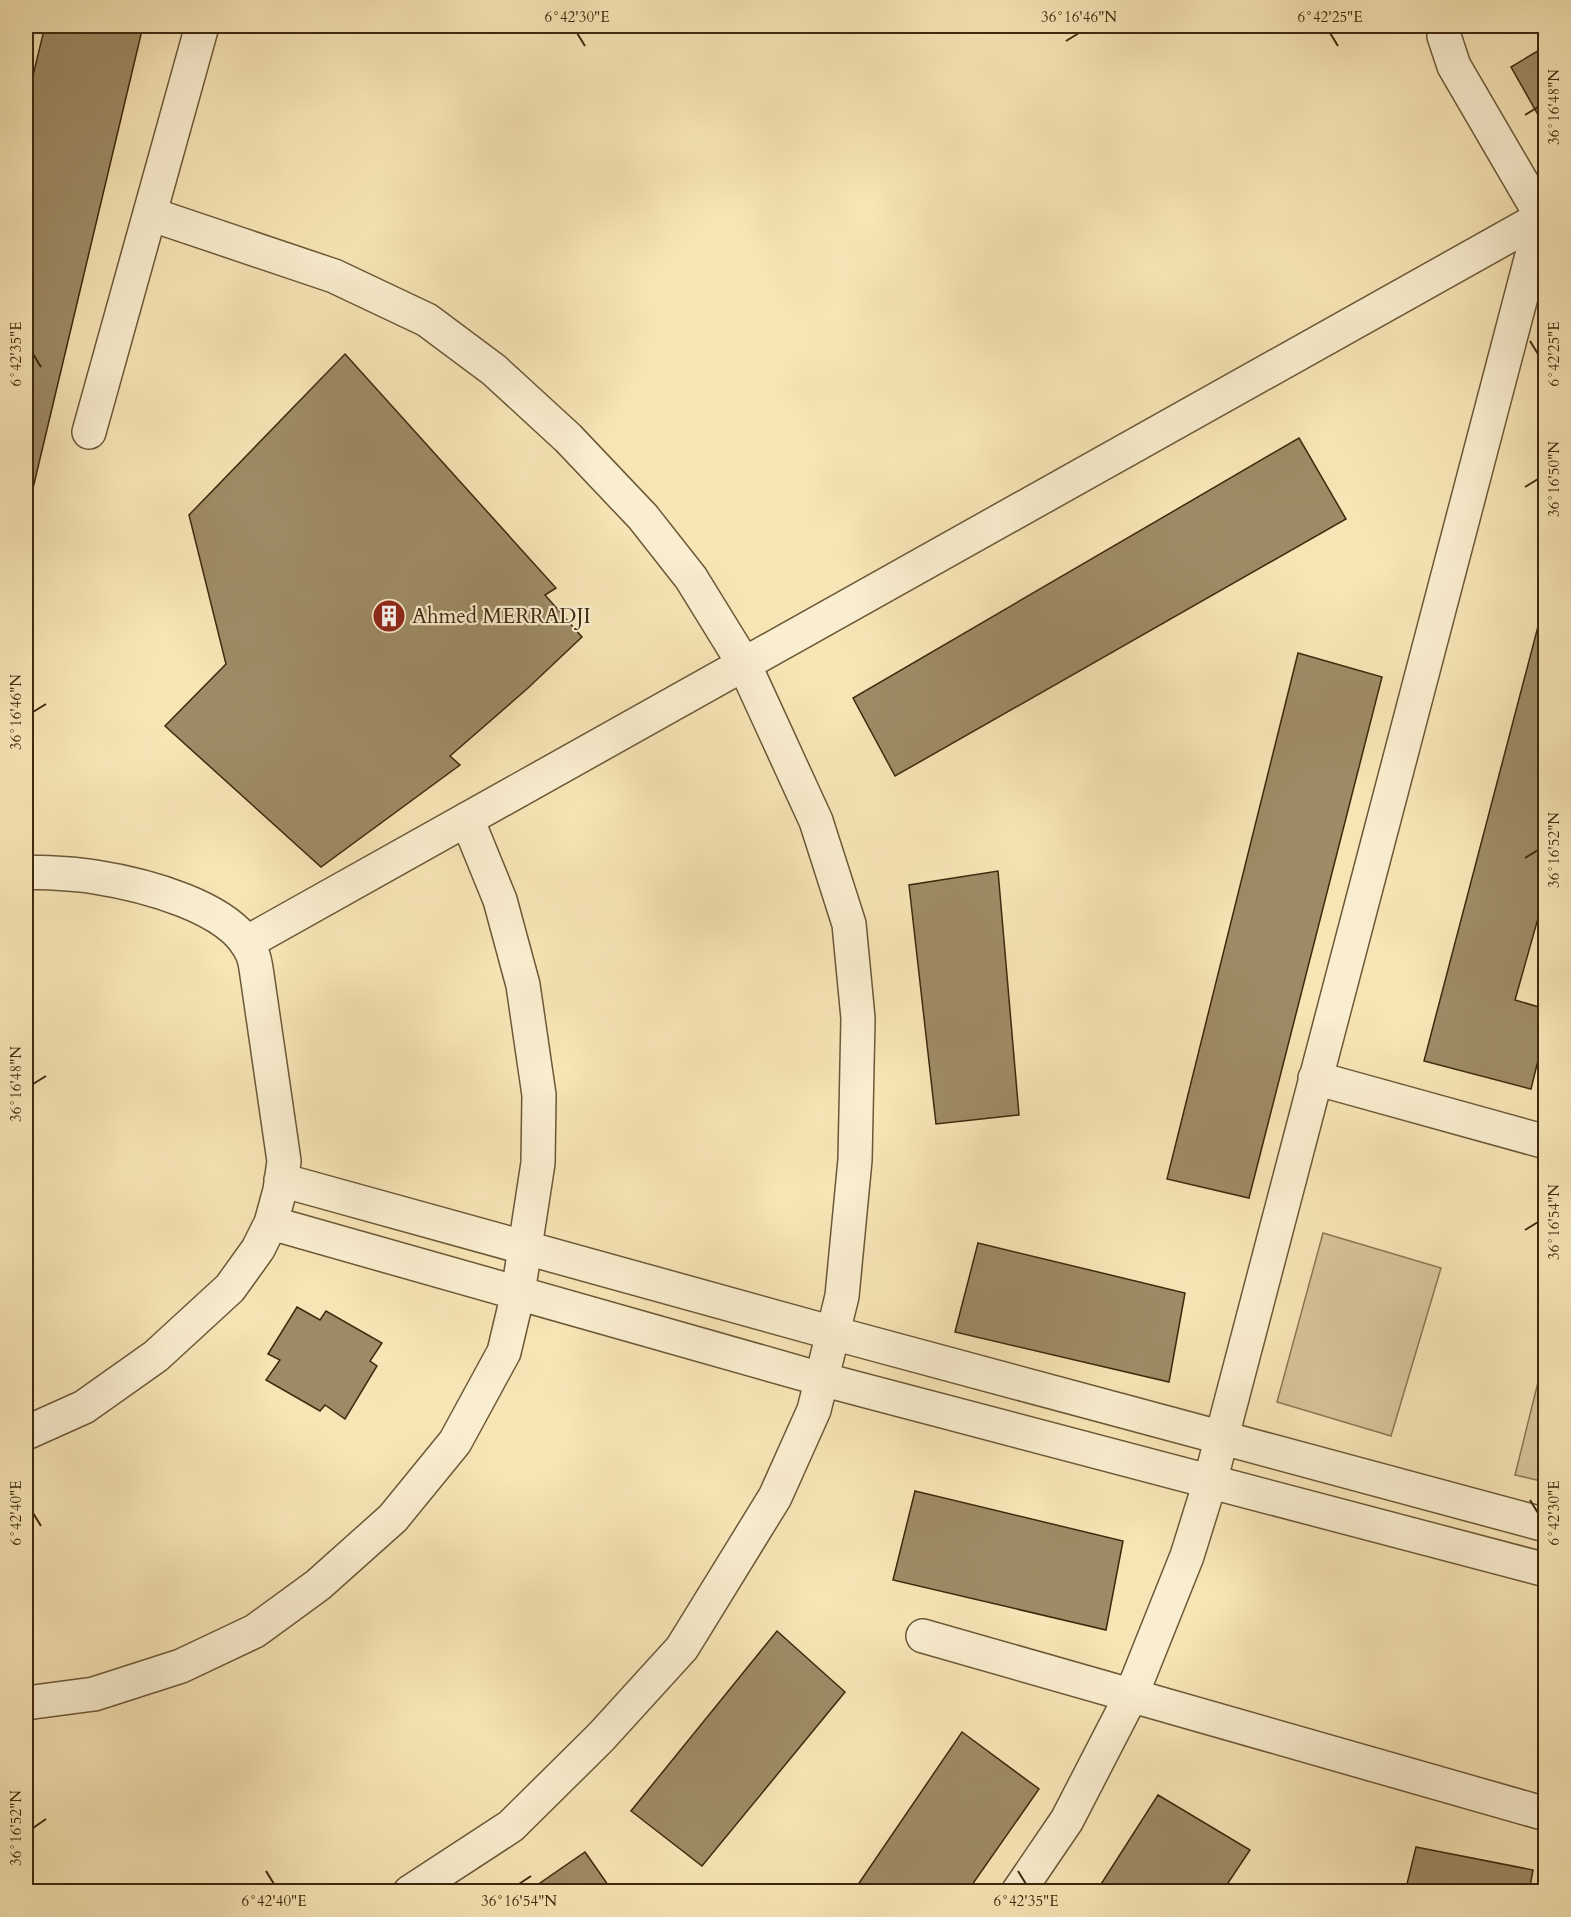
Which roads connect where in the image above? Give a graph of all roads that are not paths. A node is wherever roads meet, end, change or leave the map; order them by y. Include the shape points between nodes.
1 (202, 26) edge
2 (1445, 26) edge
3 (150, 214) junction
4 (1544, 216) edge
5 (89, 432) dead end
6 (744, 664) junction
7 (467, 819) junction
8 (26, 872) edge
9 (246, 943) junction
10 (1315, 1078) junction
11 (1545, 1143) edge
12 (281, 1180) junction
13 (270, 1223) junction
14 (526, 1248) junction
15 (518, 1293) junction
16 (833, 1333) junction
17 (821, 1379) junction
18 (26, 1434) edge
19 (1221, 1437) junction
20 (1210, 1482) junction
21 (1545, 1525) edge
22 (1545, 1570) edge
23 (923, 1636) dead end
24 (1131, 1696) junction
25 (26, 1703) edge
26 (1545, 1814) edge
27 (410, 1892) edge
28 (1018, 1892) edge

1 - 3 street
2 - 4 street via 1443,36 1454,66
3 - 5 street
3 - 6 street via 334,276 427,320 494,370 568,438 643,517 691,578
4 - 6 street
4 - 10 street
6 - 7 street
6 - 16 street via 816,821 849,924 858,1018 855,1160 842,1296
7 - 9 street
7 - 14 street via 500,900 523,985 537,1084 538,1163
8 - 9 street via 93,876 164,891 213,914
9 - 12 street via 257,975 284,1161
10 - 11 street
10 - 19 street
12 - 13 street
12 - 14 street
13 - 15 street
13 - 18 street via 258,1249 230,1288 156,1356 84,1407
14 - 15 street
14 - 16 street
15 - 17 street
15 - 25 street via 504,1352 455,1442 393,1518 318,1585 255,1632 181,1666 94,1694
16 - 17 street
16 - 19 street
17 - 20 street
17 - 27 street via 814,1410 775,1497 681,1648 601,1737 511,1826
19 - 20 street
19 - 21 street
20 - 22 street
20 - 24 street via 1187,1556
23 - 24 street
24 - 26 street
24 - 28 street via 1066,1820

